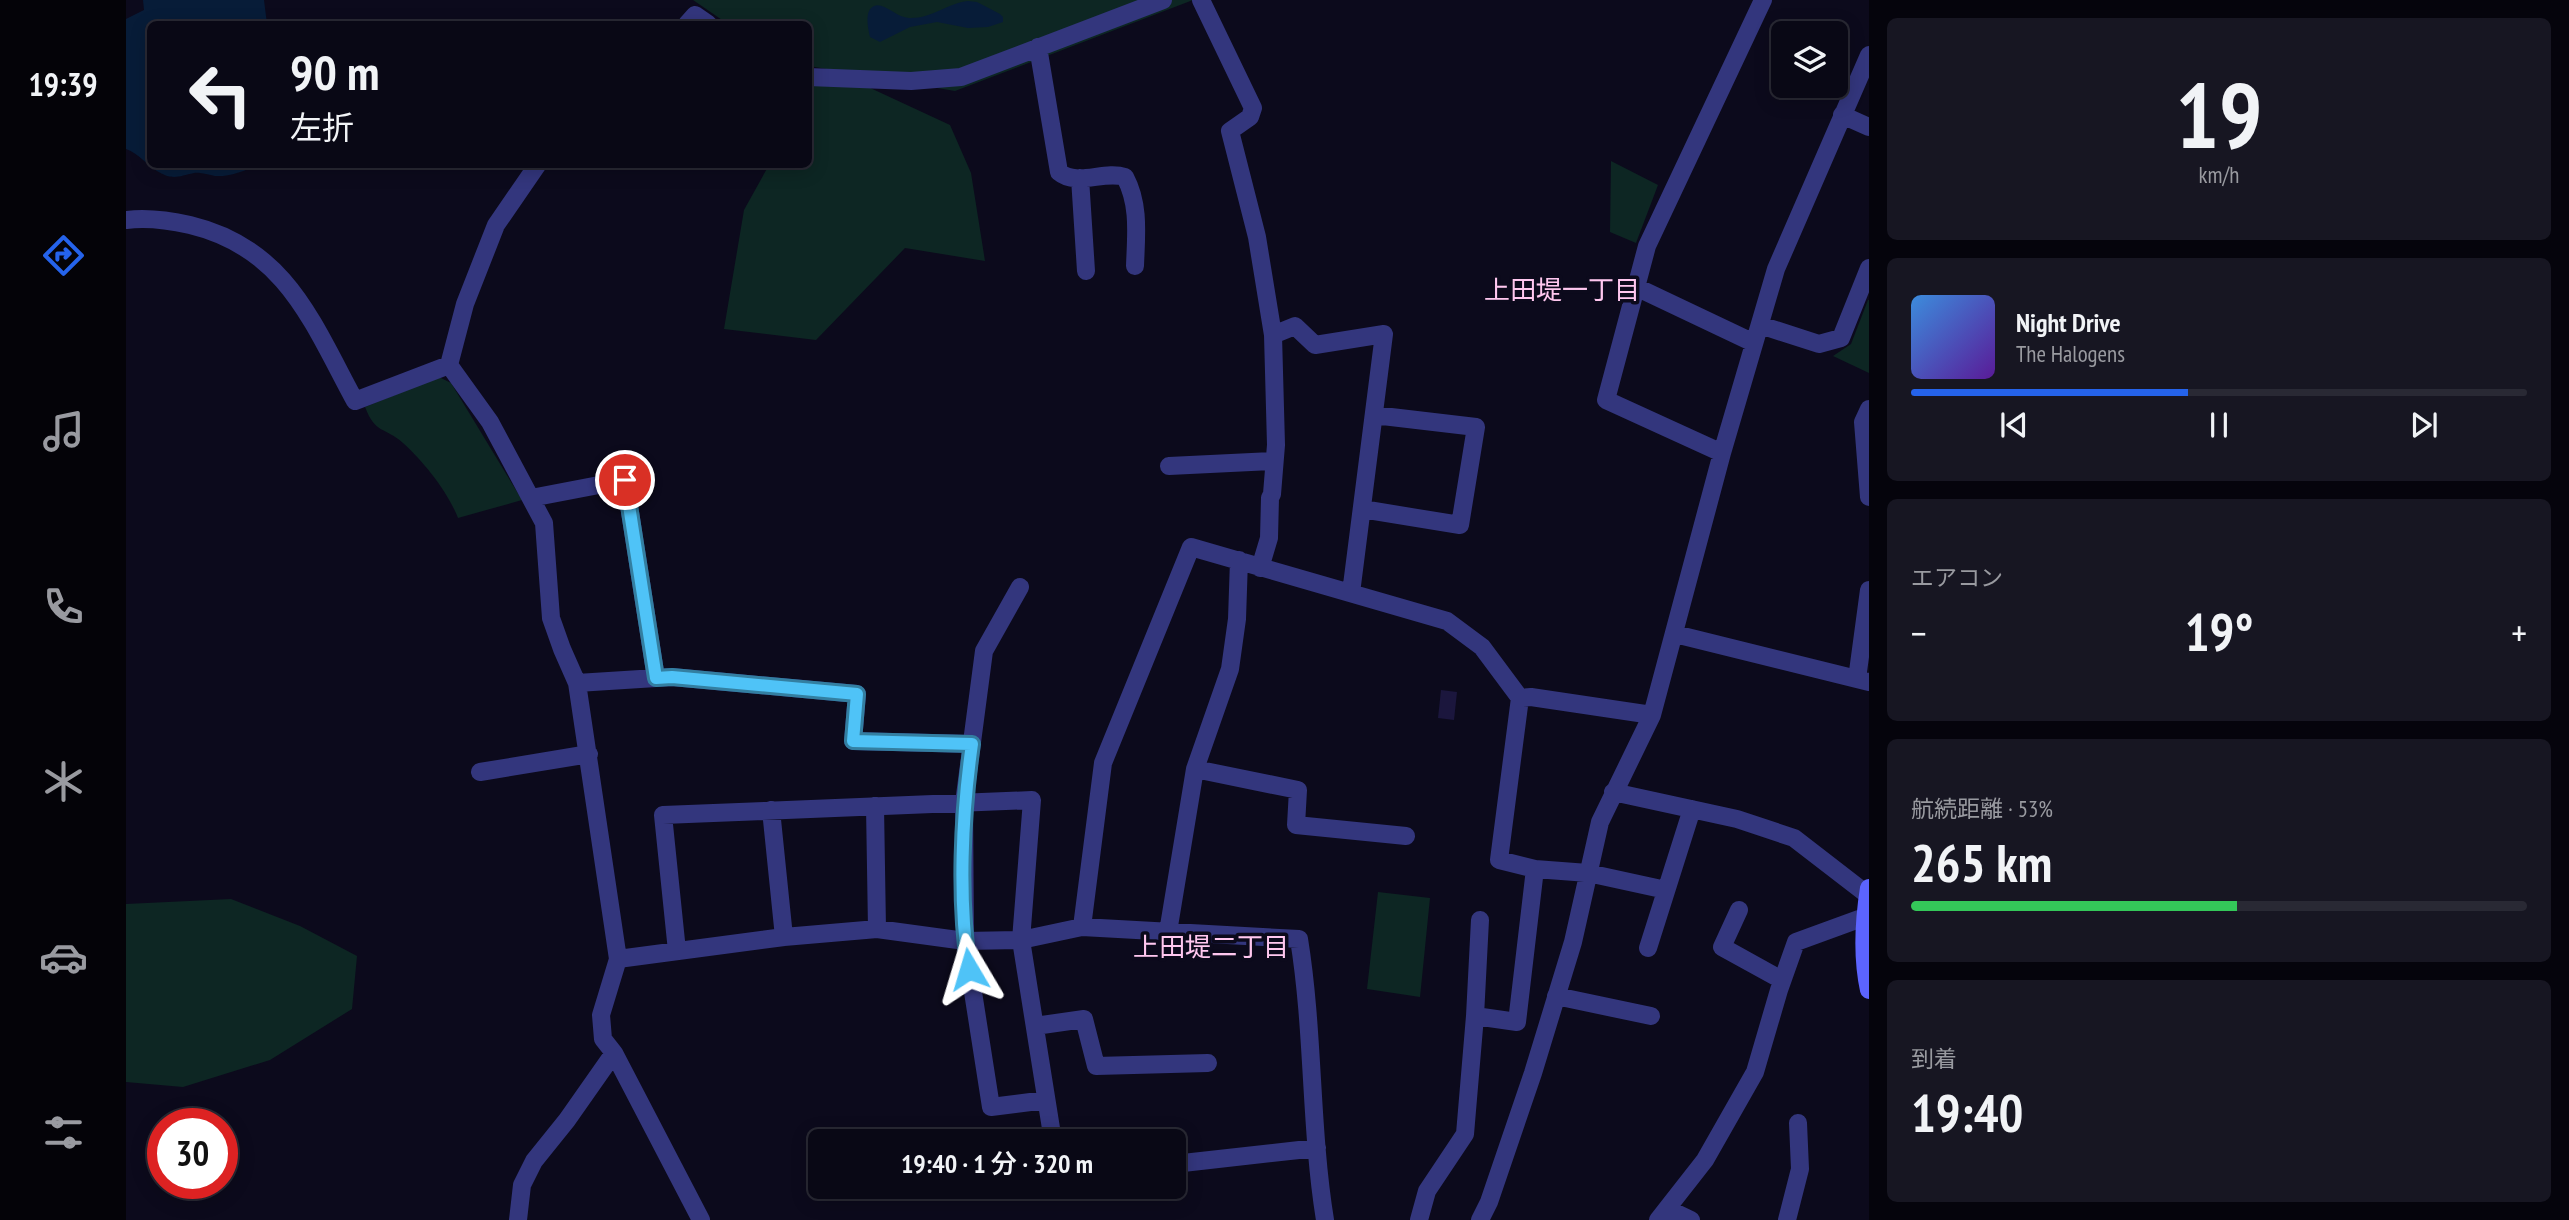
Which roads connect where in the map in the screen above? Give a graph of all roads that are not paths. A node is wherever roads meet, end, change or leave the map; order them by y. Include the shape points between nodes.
1 (1163, 0) edge
2 (1201, 0) edge
3 (1763, 0) edge
4 (690, 21) edge
5 (704, 21) edge
6 (1038, 47) junction
7 (1869, 55) edge
8 (812, 77) edge
9 (1842, 115) junction
10 (1869, 127) edge
11 (535, 168) edge
12 (1080, 178) junction
13 (126, 220) edge
14 (1135, 266) dead end
15 (1869, 268) edge
16 (1086, 271) dead end
17 (1636, 287) junction
18 (1760, 325) junction
19 (1273, 335) junction
20 (1754, 343) junction
21 (449, 365) junction
22 (1869, 409) edge
23 (1374, 415) junction
24 (1722, 453) junction
25 (1274, 461) junction
26 (1169, 466) dead end
27 (1869, 497) edge
28 (531, 498) junction
29 (1362, 509) junction
30 (1239, 560) junction
31 (1260, 568) junction
32 (1020, 587) dead end
33 (1869, 590) edge
34 (1351, 593) junction
35 (1675, 634) junction
36 (656, 678) junction
37 (1863, 681) edge
38 (577, 683) junction
39 (1520, 698) junction
40 (1652, 715) junction
41 (972, 744) junction
42 (589, 754) junction
43 (1195, 769) junction
44 (480, 772) dead end
45 (1613, 792) junction
46 (964, 803) junction
47 (874, 806) junction
48 (771, 810) junction
49 (1692, 810) junction
50 (1406, 836) dead end
51 (1535, 869) junction
52 (1588, 873) junction
53 (1666, 890) junction
54 (1868, 891) edge
55 (1739, 910) dead end
56 (1480, 920) dead end
57 (1865, 925) edge
58 (1082, 927) junction
59 (877, 929) junction
60 (1168, 932) junction
61 (784, 937) junction
62 (1021, 940) junction
63 (965, 941) junction
64 (1648, 948) dead end
65 (677, 951) junction
66 (618, 959) junction
67 (1782, 980) junction
68 (1869, 990) edge
69 (1556, 996) junction
70 (1475, 1016) junction
71 (1651, 1016) dead end
72 (1517, 1022) junction
73 (1035, 1026) junction
74 (1546, 1029) junction
75 (614, 1053) junction
76 (1208, 1063) dead end
77 (1046, 1100) junction
78 (1798, 1123) dead end
79 (1051, 1129) edge
80 (1317, 1148) junction
81 (1186, 1163) edge
82 (1663, 1214) edge
83 (518, 1220) edge
84 (701, 1220) edge
85 (1325, 1220) edge
86 (1419, 1220) edge
87 (1480, 1220) edge
88 (1691, 1220) edge
89 (1787, 1220) edge

1 - 6 street
2 - 19 street via 1253,108 1250,117 1230,131 1257,237
3 - 17 street via 1647,246
4 - 5 street via 695,15
6 - 8 street via 961,76 911,81
6 - 12 street via 1059,172
7 - 9 street
9 - 10 street
9 - 18 street via 1776,269
11 - 21 street via 496,225 465,304
12 - 14 street via 1125,177 1137,219
12 - 16 street
13 - 21 street via 164,219 214,231 267,263 299,299 355,401
15 - 18 street via 1841,338 1819,344
17 - 20 street
17 - 24 street via 1606,400
18 - 20 street
19 - 23 street via 1295,326 1315,345 1384,334
19 - 25 street
20 - 24 street
21 - 28 street via 490,422
22 - 27 street via 1863,422
23 - 29 street
23 - 29 street via 1476,427 1460,525
24 - 35 street
25 - 26 street
25 - 31 street via 1269,538
28 - 36 street via 625,480
28 - 38 street via 544,523 551,618
29 - 34 street
30 - 31 street
30 - 43 street via 1230,669
30 - 58 street via 1191,548 1103,764
31 - 34 street
32 - 41 street via 985,651
33 - 37 street
34 - 39 street via 1447,621 1482,647
35 - 37 street
35 - 40 street
36 - 38 street
36 - 41 street via 857,694 853,741
38 - 42 street
39 - 40 street
39 - 51 street via 1499,860
40 - 45 street
41 - 46 street
42 - 44 street
42 - 66 street
43 - 50 street via 1298,790 1296,825
43 - 60 street
45 - 49 street
45 - 52 street via 1600,822
46 - 47 street
46 - 62 street via 1032,800
46 - 63 street
47 - 48 street
47 - 59 street
48 - 61 street
48 - 65 street via 663,815
49 - 53 street
49 - 54 street via 1794,838
51 - 52 street
51 - 72 street
52 - 53 street
52 - 69 street
53 - 64 street
54 - 57 street
55 - 67 street via 1722,947
56 - 70 street
57 - 67 street via 1796,942
57 - 68 street
58 - 60 street
58 - 62 street
59 - 61 street
59 - 63 street
60 - 80 street via 1299,939
61 - 65 street
62 - 63 street
62 - 73 street
63 - 77 street via 991,1107
65 - 66 street
66 - 75 street via 601,1015 603,1040
67 - 82 street via 1755,1072 1705,1160
69 - 71 street
69 - 74 street
70 - 72 street
70 - 86 street via 1465,1134 1427,1191
72 - 74 street
73 - 76 street via 1084,1019 1096,1066
73 - 77 street
74 - 87 street
75 - 83 street via 534,1161 522,1185
75 - 84 street
77 - 79 street
78 - 89 street via 1800,1169
80 - 81 street
80 - 85 street
82 - 88 street

